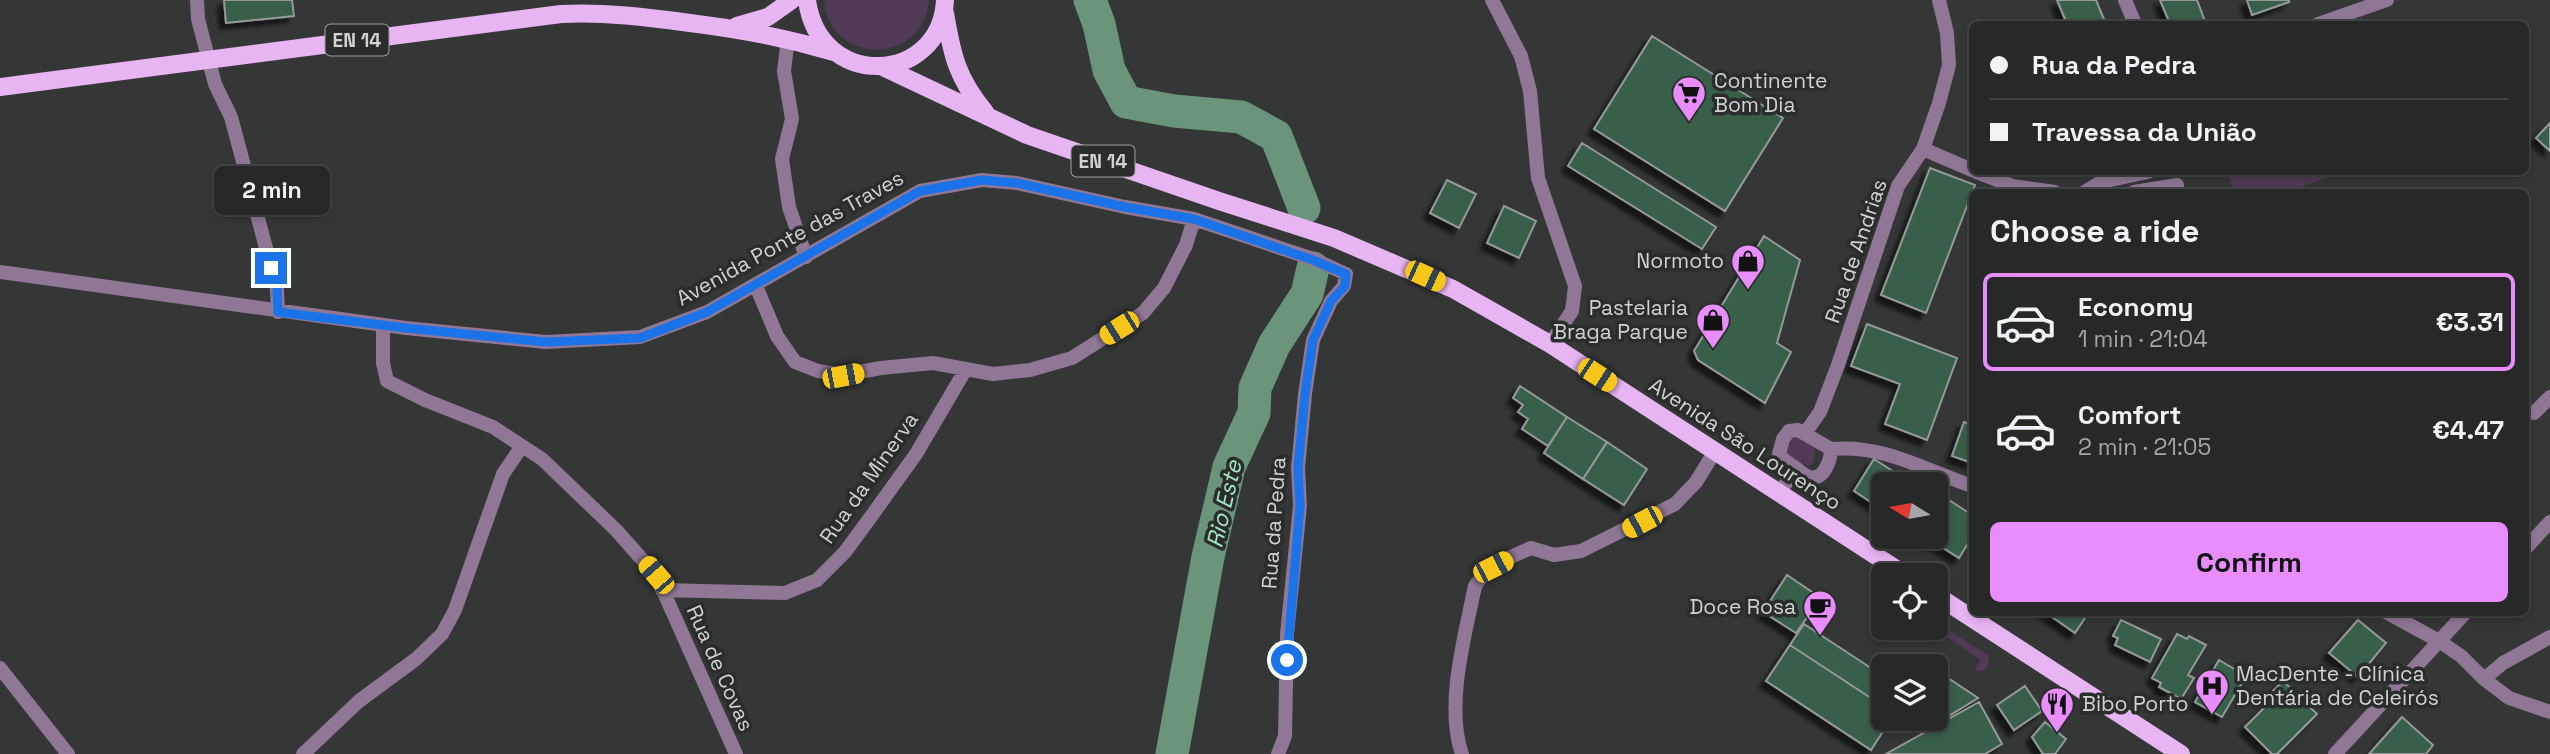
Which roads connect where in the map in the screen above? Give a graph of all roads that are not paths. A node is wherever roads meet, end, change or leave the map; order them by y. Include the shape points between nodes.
1 (197, 0) edge
2 (792, 0) edge
3 (807, 0) edge
4 (1492, 0) edge
5 (1939, 0) edge
6 (2125, 0) edge
7 (2387, 0) edge
8 (944, 5) edge
9 (2134, 21) edge
10 (2327, 21) edge
11 (727, 28) junction
12 (788, 38) junction
13 (834, 52) junction
14 (210, 60) junction
15 (881, 66) junction
16 (0, 87) edge
17 (989, 117) junction
18 (1923, 149) junction
19 (1969, 169) edge
20 (1984, 175) edge
21 (2135, 175) edge
22 (2177, 186) dead end
23 (2034, 189) edge
24 (2090, 189) edge
25 (2156, 189) edge
26 (1219, 201) junction
27 (1194, 219) junction
28 (806, 257) junction
29 (0, 272) edge
30 (756, 286) junction
31 (278, 312) junction
32 (383, 326) junction
33 (1550, 344) junction
34 (966, 369) junction
35 (2550, 397) edge
36 (2534, 413) dead end
37 (1805, 433) junction
38 (522, 446) junction
39 (1831, 449) junction
40 (1715, 451) junction
41 (1796, 469) junction
42 (1969, 485) edge
43 (1779, 493) junction
44 (2550, 522) edge
45 (2529, 545) edge
46 (1887, 563) edge
47 (662, 590) junction
48 (1948, 602) edge
49 (1969, 616) edge
50 (1970, 616) edge
51 (2393, 616) edge
52 (2462, 616) edge
53 (2550, 637) edge
54 (2439, 641) junction
55 (0, 668) edge
56 (2484, 680) junction
57 (2550, 712) edge
58 (68, 754) edge
59 (303, 754) edge
60 (736, 754) edge
61 (1278, 754) edge
62 (1462, 754) edge
63 (2180, 754) edge
64 (2335, 754) edge

1 - 14 street
2 - 11 main road, EN 14 via 768,17
3 - 13 main road, EN 14 via 816,31
4 - 33 street via 1521,55 1530,91 1538,178 1575,286 1572,312
5 - 18 street, Rua de Andrias via 1948,65
6 - 9 street
7 - 10 street
8 - 15 main road, EN 14 via 937,31 923,48 911,57
8 - 17 main road, EN 14 via 953,59 972,97
11 - 12 main road, EN 14
11 - 14 main road, EN 14 via 626,14 561,14
12 - 13 main road, EN 14
12 - 28 street via 784,71 792,119 782,159 789,207
13 - 15 main road, EN 14 via 865,66
14 - 16 main road, EN 14
14 - 31 street via 215,84 231,117 277,289
15 - 17 main road, EN 14
17 - 26 main road, EN 14 via 1027,135
18 - 19 street
18 - 37 street, Rua de Andrias via 1898,186 1838,365 1820,412
20 - 23 street
21 - 24 street
22 - 25 street
26 - 27 street
26 - 33 main road, Avenida São Lourenço / EN 14 via 1334,238 1453,289
27 - 28 street, Avenida Ponte das Traves via 982,180 920,191
27 - 34 street via 1164,288 1143,313 1072,358 993,374
27 - 61 street, Rua da Pedra via 1346,274 1345,286 1331,301 1313,340 1305,394 1287,634 1285,736
28 - 30 street, Avenida Ponte das Traves
29 - 31 street, Avenida Ponte das Traves
30 - 32 street, Avenida Ponte das Traves via 707,312 640,338 546,342
30 - 34 street via 777,336 795,362 843,376 933,363
31 - 32 street, Avenida Ponte das Traves
32 - 38 street, Rua de Covas via 387,381 493,427
33 - 40 main road, Avenida São Lourenço / EN 14
34 - 47 street, Rua da Minerva via 878,508 817,580 785,593
35 - 36 street
37 - 39 street
37 - 41 street via 1789,431 1779,450 1781,458
38 - 47 street, Rua de Covas via 542,459 616,530 656,575
38 - 59 street via 499,485 442,634 359,701
39 - 41 street via 1829,462 1816,477
39 - 42 street via 1854,447 1887,453
40 - 43 main road, Avenida São Lourenço / EN 14
40 - 62 street via 1696,482 1675,504 1593,547 1564,555 1531,548 1481,575 1475,586 1455,710
41 - 43 street
43 - 46 main road, Avenida São Lourenço / EN 14
44 - 45 street
47 - 60 street, Rua de Covas
48 - 49 main road
50 - 63 main road
51 - 54 street
52 - 54 street
53 - 56 street via 2503,663
54 - 56 street
54 - 64 street
55 - 58 street
56 - 57 street via 2509,698

